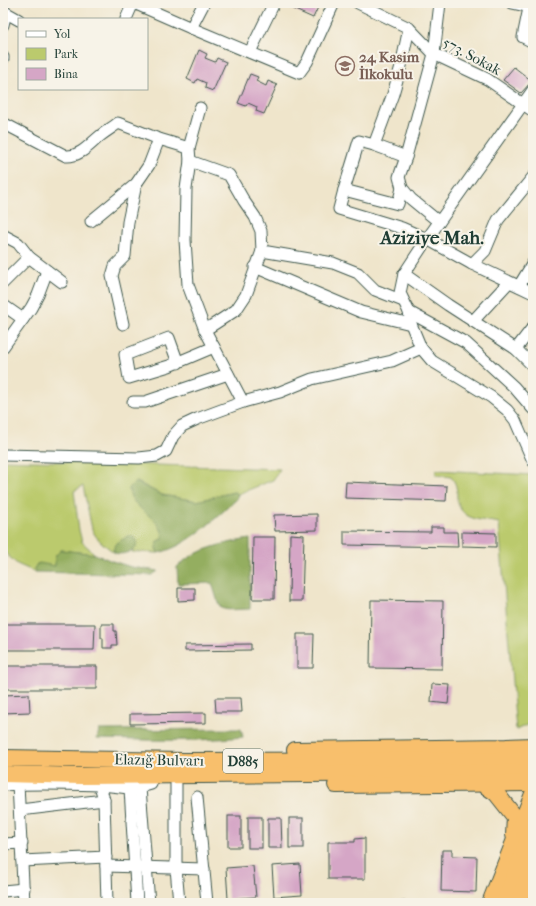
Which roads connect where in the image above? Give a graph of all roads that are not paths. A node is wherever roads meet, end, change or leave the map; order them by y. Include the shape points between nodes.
1 (134, 3) edge
2 (204, 3) edge
3 (274, 3) edge
4 (334, 3) edge
5 (440, 3) edge
6 (512, 3) edge
7 (363, 4) edge
8 (530, 5) edge
9 (4, 12) edge
10 (126, 18) edge
11 (18, 19) edge
12 (3, 25) edge
13 (191, 28) junction
14 (409, 28) junction
15 (533, 42) edge
16 (250, 52) junction
17 (434, 54) junction
18 (533, 90) edge
19 (523, 103) junction
20 (200, 108) dead end
21 (533, 111) edge
22 (3, 123) edge
23 (159, 139) junction
24 (374, 145) junction
25 (189, 148) junction
26 (406, 157) junction
27 (190, 161) junction
28 (533, 177) edge
29 (136, 184) junction
30 (402, 188) junction
31 (529, 189) edge
32 (344, 190) junction
33 (91, 221) dead end
34 (439, 222) junction
35 (3, 235) edge
36 (427, 238) junction
37 (262, 251) junction
38 (29, 257) junction
39 (533, 263) edge
40 (472, 264) junction
41 (256, 266) junction
42 (47, 271) junction
43 (404, 274) junction
44 (62, 282) dead end
45 (3, 283) edge
46 (514, 284) junction
47 (533, 293) edge
48 (403, 300) junction
49 (3, 305) edge
50 (409, 312) junction
51 (23, 319) junction
52 (473, 321) junction
53 (123, 324) dead end
54 (411, 324) junction
55 (533, 327) edge
56 (205, 330) junction
57 (3, 347) edge
58 (214, 347) junction
59 (421, 348) junction
60 (516, 349) junction
61 (178, 363) junction
62 (533, 366) edge
63 (228, 374) junction
64 (133, 402) dead end
65 (243, 402) junction
66 (533, 409) edge
67 (3, 455) edge
68 (533, 461) edge
69 (533, 734) edge
70 (533, 746) edge
71 (506, 747) junction
72 (3, 758) edge
73 (78, 759) junction
74 (533, 760) edge
75 (482, 772) junction
76 (533, 772) edge
77 (3, 774) edge
78 (81, 776) junction
79 (533, 783) edge
80 (18, 784) junction
81 (176, 784) junction
82 (3, 785) edge
83 (100, 785) junction
84 (140, 787) junction
85 (197, 797) dead end
86 (532, 799) edge
87 (104, 800) junction
88 (20, 810) junction
89 (533, 827) edge
90 (22, 843) junction
91 (3, 844) edge
92 (512, 851) junction
93 (22, 861) junction
94 (106, 861) junction
95 (533, 864) edge
96 (141, 867) junction
97 (176, 868) junction
98 (204, 869) junction
99 (24, 889) junction
100 (3, 891) edge
101 (24, 903) edge
102 (107, 903) edge
103 (138, 903) edge
104 (149, 903) edge
105 (179, 903) edge
106 (207, 903) edge
107 (490, 903) edge
108 (504, 903) edge
109 (518, 903) edge

1 - 10 street
1 - 13 street
2 - 13 street
3 - 16 street
4 - 16 street via 307,62 299,73
5 - 17 street
6 - 8 street
7 - 14 street, 573. Sokak
8 - 15 street via 523,38
9 - 11 street
9 - 12 street
13 - 16 street
14 - 17 street, 573. Sokak
14 - 24 street via 393,94
17 - 19 street, 573. Sokak via 487,78
17 - 26 street
18 - 19 street
19 - 21 street, 573. Sokak
19 - 34 street
20 - 25 street
22 - 23 street via 66,156 75,155 88,147 118,124
23 - 25 street
23 - 29 street via 149,165
24 - 26 street
24 - 32 street via 359,141
25 - 27 street
26 - 30 street via 399,177
27 - 37 street via 229,175 255,217 260,231
27 - 56 street via 186,189 185,240 188,284
28 - 31 street
29 - 33 street
29 - 53 street via 128,222 125,256 115,266 112,276
30 - 32 street via 398,204
30 - 34 street via 411,199
31 - 40 street via 498,220 485,251
32 - 36 street via 339,209
34 - 36 street
35 - 38 street via 18,243
36 - 40 street
36 - 43 street
37 - 41 street
37 - 48 street via 333,263 358,273 375,290
38 - 42 street
38 - 45 street
39 - 46 street
40 - 46 street
41 - 54 street via 361,312
41 - 56 street via 246,296 236,310
42 - 44 street
42 - 51 street via 38,295
43 - 48 street via 400,293
43 - 52 street
46 - 47 street
46 - 52 street
48 - 50 street
49 - 51 street
50 - 54 street
50 - 66 street via 466,343 514,387
51 - 57 street
52 - 60 street
54 - 59 street
55 - 60 street
56 - 58 street
58 - 61 street
58 - 63 street
59 - 65 street via 392,361 312,379 280,392
59 - 68 street via 432,360 491,397 506,410 515,420
60 - 62 street
61 - 61 street via 169,338 125,355 129,378
63 - 64 street via 145,402
63 - 65 street
65 - 67 street via 182,426 166,451 157,456 139,458
69 - 71 highway
70 - 71 highway
71 - 73 highway via 185,751
72 - 73 highway, Elazığ Bulvarı / D885
73 - 75 highway, Elazığ Bulvarı / D885
74 - 75 highway
75 - 76 highway
75 - 78 highway, Elazığ Bulvarı / D885
75 - 79 highway
75 - 81 highway
75 - 92 highway via 515,817
77 - 78 highway, Elazığ Bulvarı / D885
78 - 84 highway
80 - 82 street
80 - 83 street
80 - 88 street
81 - 84 highway
81 - 97 street
83 - 84 street
83 - 87 street
84 - 96 street
85 - 98 street
86 - 92 highway
87 - 88 street
87 - 94 street
88 - 90 street
89 - 108 highway
90 - 91 street
90 - 93 street
92 - 107 highway
93 - 94 street
93 - 99 street
94 - 96 street
94 - 102 street
95 - 109 highway
96 - 97 street
96 - 103 street
96 - 104 street
97 - 98 street
97 - 105 street
98 - 106 street
99 - 100 street
99 - 101 street

